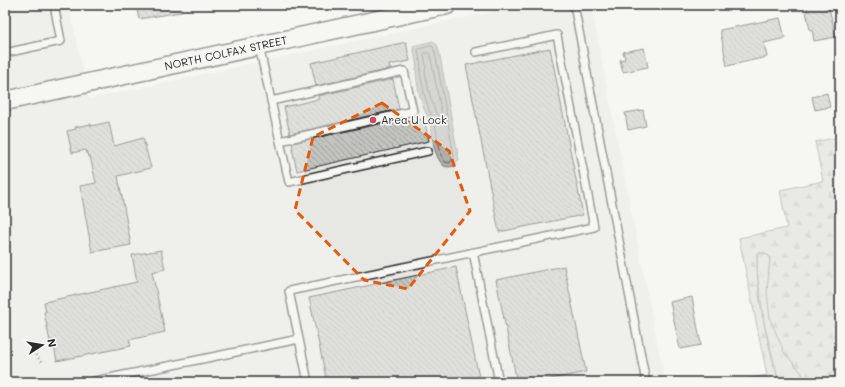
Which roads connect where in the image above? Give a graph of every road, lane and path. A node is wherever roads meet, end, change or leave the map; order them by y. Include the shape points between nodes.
1 (54, 5) edge
2 (447, 5) edge
3 (574, 5) edge
4 (259, 46) junction
5 (476, 52) dead end
6 (5, 53) edge
7 (271, 101) junction
8 (5, 102) edge
9 (280, 141) junction
10 (428, 151) dead end
11 (473, 252) junction
12 (299, 339) junction
13 (33, 352) dead end
14 (43, 364) dead end
15 (90, 382) edge
16 (308, 382) edge
17 (499, 382) edge
18 (646, 382) edge

1 - 6 lane via 61,41
2 - 4 street, NORTH COLFAX STREET
3 - 18 lane
4 - 7 lane
4 - 8 street, NORTH COLFAX STREET
5 - 11 lane via 557,35 594,227
7 - 9 lane
7 - 9 lane via 404,71 412,111
9 - 10 lane via 289,182
11 - 12 lane via 289,291
11 - 17 lane
12 - 15 lane
12 - 16 lane
13 - 14 path

